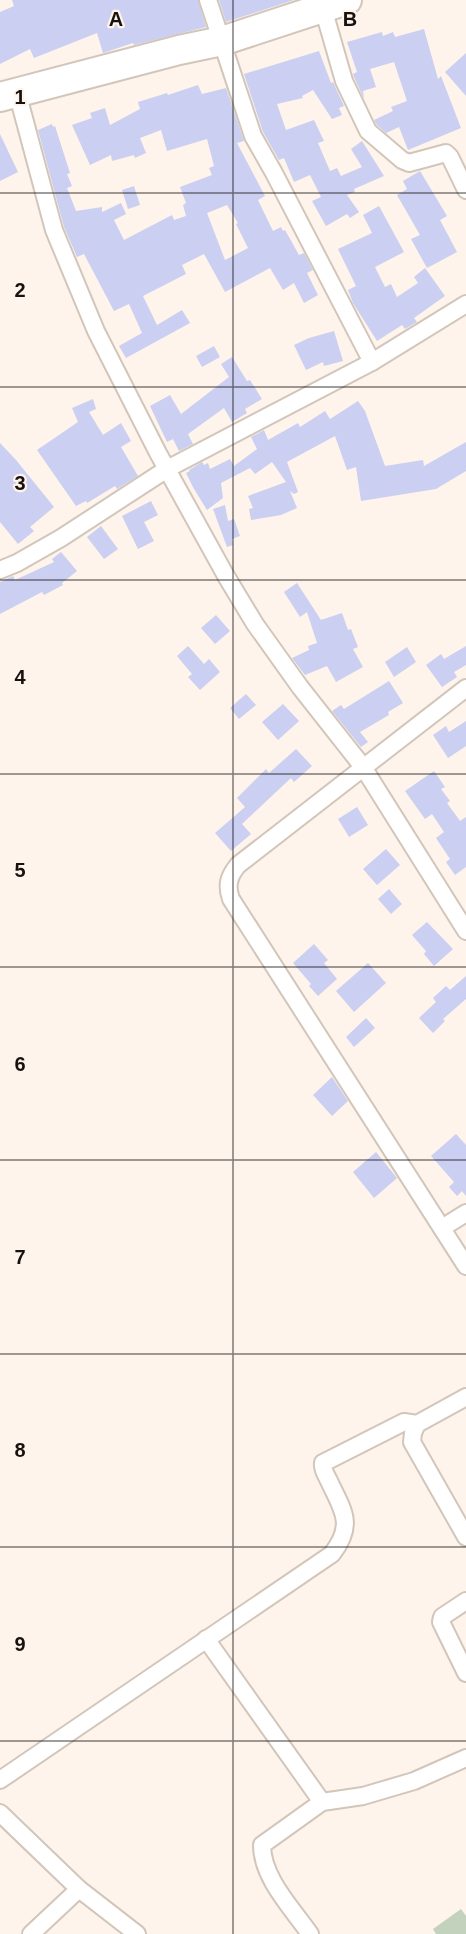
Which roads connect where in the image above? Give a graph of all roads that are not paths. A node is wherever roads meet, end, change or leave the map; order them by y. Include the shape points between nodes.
1 (208, 0) edge
2 (335, 4) edge
3 (222, 41) junction
4 (8, 95) edge
5 (466, 190) edge
6 (466, 304) edge
7 (372, 362) junction
8 (167, 469) junction
9 (0, 570) edge
10 (466, 688) edge
11 (363, 767) junction
12 (466, 931) edge
13 (466, 1213) edge
14 (442, 1228) junction
15 (466, 1266) edge
16 (466, 1397) edge
17 (417, 1424) junction
18 (466, 1537) edge
19 (466, 1601) edge
20 (206, 1639) junction
21 (466, 1673) edge
22 (466, 1758) edge
23 (0, 1780) edge
24 (322, 1802) junction
25 (0, 1813) edge
26 (79, 1889) junction
27 (31, 1934) edge
28 (137, 1934) edge
29 (310, 1934) edge

1 - 3 street
2 - 3 highway
2 - 5 street via 344,81 368,131 410,163 448,154
3 - 4 highway
3 - 7 street via 253,136
4 - 8 street via 54,230 96,331
6 - 7 street
7 - 8 street
8 - 9 street via 61,538
8 - 11 street via 255,624
10 - 11 street
11 - 12 street
11 - 14 street via 238,865 228,882 228,891
13 - 14 street
14 - 15 street
16 - 17 street
17 - 18 street via 412,1442
17 - 20 street via 404,1422 323,1463 345,1518 340,1543 332,1554
19 - 21 street via 442,1617 441,1622
20 - 23 street
20 - 24 street
22 - 24 street via 414,1781 363,1796
24 - 29 street via 262,1845 270,1877
25 - 26 street
26 - 27 street
26 - 28 street

